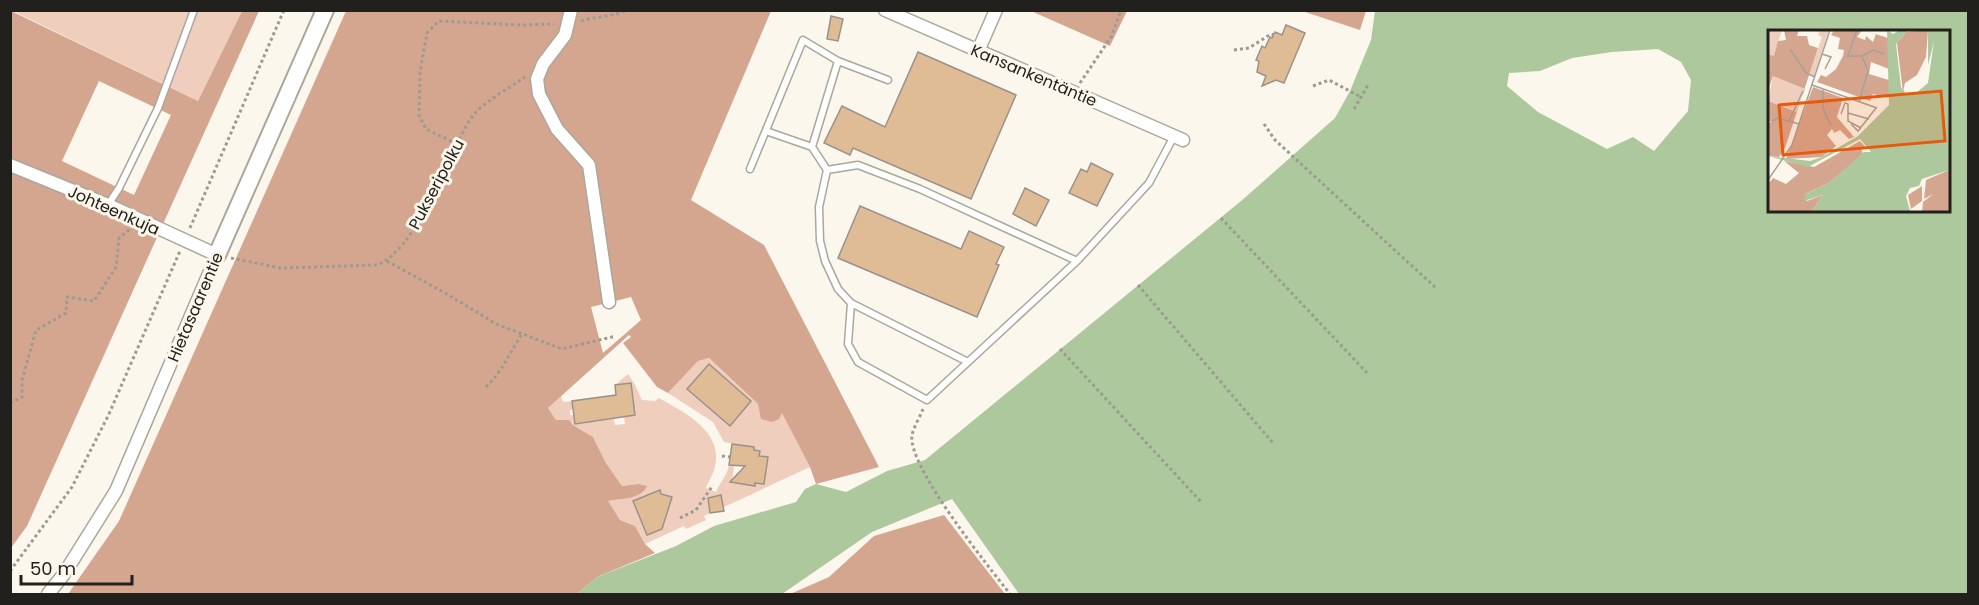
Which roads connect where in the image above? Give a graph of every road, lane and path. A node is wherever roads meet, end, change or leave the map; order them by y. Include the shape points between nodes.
1 (194, 10) edge
2 (284, 10) edge
3 (325, 10) edge
4 (571, 10) edge
5 (627, 10) edge
6 (885, 10) edge
7 (996, 10) edge
8 (1121, 10) edge
9 (567, 30) junction
10 (1274, 35) dead end
11 (1234, 50) dead end
12 (978, 51) junction
13 (838, 61) junction
14 (543, 64) junction
15 (888, 80) dead end
16 (1368, 85) dead end
17 (1313, 86) dead end
18 (1074, 92) junction
19 (1361, 97) junction
20 (1354, 109) dead end
21 (1264, 124) dead end
22 (766, 131) junction
23 (1179, 138) joint
24 (457, 144) junction
25 (812, 147) junction
26 (10, 165) edge
27 (750, 169) dead end
28 (827, 170) junction
29 (108, 205) junction
30 (1221, 218) dead end
31 (140, 221) junction
32 (184, 241) junction
33 (217, 255) junction
34 (387, 261) junction
35 (1077, 261) junction
36 (1138, 285) dead end
37 (1436, 288) dead end
38 (609, 302) dead end
39 (851, 303) junction
40 (522, 334) junction
41 (616, 336) dead end
42 (1060, 349) dead end
43 (968, 362) junction
44 (1368, 374) dead end
45 (486, 387) dead end
46 (927, 399) junction
47 (10, 403) edge
48 (1273, 443) dead end
49 (722, 456) dead end
50 (730, 457) dead end
51 (713, 485) dead end
52 (1202, 502) dead end
53 (680, 518) dead end
54 (10, 571) edge
55 (48, 594) edge
56 (1010, 594) edge

1 - 29 lane via 158,108
2 - 32 path
3 - 33 street, Hietasaarentie
4 - 9 street
5 - 9 path via 577,21
6 - 12 street, Kansankentäntie
7 - 12 street
8 - 18 path via 1111,38
9 - 14 street
9 - 24 path via 548,24 439,21 427,33 420,72 419,115 426,129
10 - 11 path via 1249,48
12 - 18 street, Kansankentäntie
13 - 15 lane
13 - 22 lane via 803,40
13 - 25 lane
14 - 24 path, Pukseripolku via 476,112
14 - 38 street via 537,79 539,94 557,129 589,165
16 - 19 path
17 - 19 path via 1329,80
18 - 23 street, Kansankentäntie
19 - 20 path
21 - 37 path via 1275,140
22 - 25 lane
22 - 27 lane
23 - 35 lane via 1149,183
24 - 34 path, Pukseripolku via 428,205 401,247
25 - 28 lane
26 - 29 street, Johteenkuja
28 - 35 lane via 858,165
28 - 39 lane via 819,207 820,241 838,289
29 - 31 street, Johteenkuja
30 - 44 path
31 - 32 street, Johteenkuja
31 - 47 path via 119,238 116,267 94,301 67,297 66,313 36,330 22,380 22,397
32 - 33 street, Johteenkuja
32 - 54 path via 109,414 72,487
33 - 34 path via 280,268 377,265
33 - 55 street, Hietasaarentie via 116,491
34 - 40 path via 496,324
35 - 43 lane
36 - 48 path
39 - 43 lane
39 - 46 lane via 848,344 858,362
40 - 41 path via 562,349
40 - 45 path via 500,374
42 - 52 path
43 - 46 lane
46 - 56 path via 912,436 916,455 944,507
49 - 50 path
51 - 53 path via 696,510

